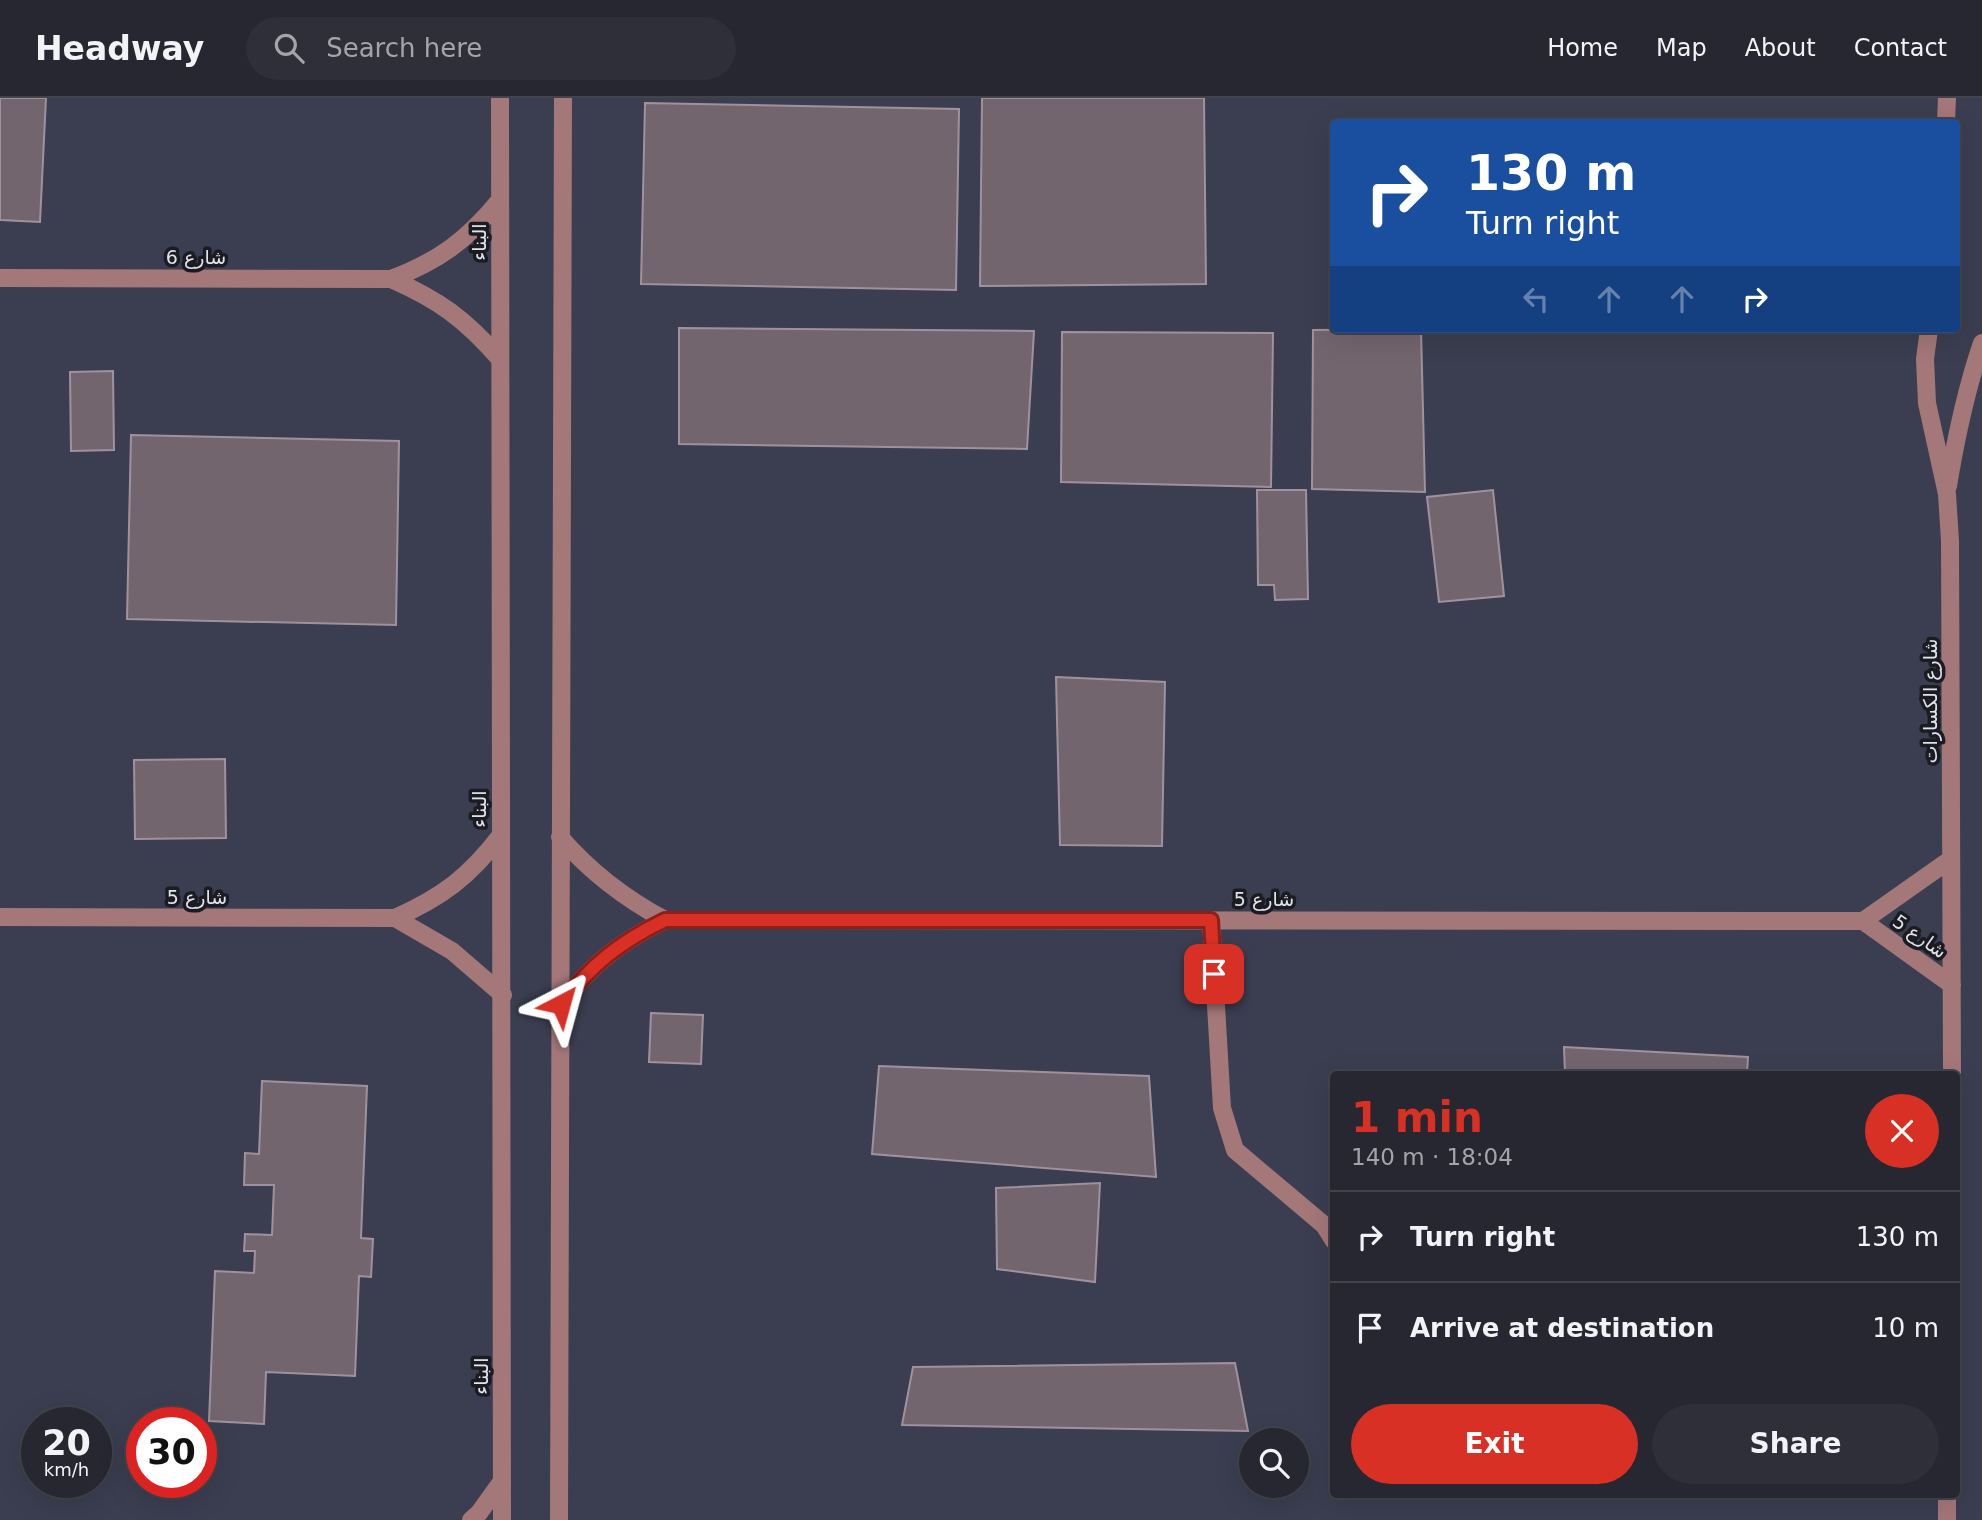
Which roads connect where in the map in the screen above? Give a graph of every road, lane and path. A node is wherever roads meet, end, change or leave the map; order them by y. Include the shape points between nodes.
1 (500, 98) edge
2 (563, 98) edge
3 (1947, 98) edge
4 (1946, 119) edge
5 (500, 200) junction
6 (0, 278) edge
7 (391, 279) junction
8 (1928, 333) edge
9 (1982, 343) edge
10 (500, 359) junction
11 (1947, 494) junction
12 (500, 835) junction
13 (560, 837) junction
14 (1951, 859) junction
15 (0, 917) edge
16 (395, 918) junction
17 (665, 920) junction
18 (1211, 920) junction
19 (1863, 921) junction
20 (1952, 985) junction
21 (503, 995) junction
22 (561, 1004) junction
23 (1952, 1071) edge
24 (1330, 1235) edge
25 (502, 1481) junction
26 (1947, 1498) edge
27 (471, 1520) edge
28 (502, 1520) edge
29 (559, 1520) edge
30 (1947, 1520) edge

1 - 5 street, البناء
2 - 13 street
3 - 4 street
5 - 7 street, شارع 6 via 453,249 424,267
5 - 10 street, البناء
6 - 7 street, شارع 6
7 - 10 street, شارع 6 via 452,311
8 - 11 street, شارع الكسارات via 1927,403
9 - 11 street via 1957,431
10 - 12 street, البناء
11 - 14 street, شارع الكسارات
12 - 16 street, شارع 5 via 480,863 455,886
12 - 21 street, البناء
13 - 17 street, شارع 5 via 607,885
13 - 22 street
14 - 19 street, شارع 5
14 - 20 street, شارع الكسارات
15 - 16 street, شارع 5
16 - 21 street, شارع 5 via 452,951
17 - 18 street, شارع 5
17 - 22 street, شارع 5 via 606,954
18 - 19 street, شارع 5
18 - 24 street via 1222,1108 1235,1150
19 - 20 street, شارع 5
20 - 23 street, شارع الكسارات
21 - 25 street, البناء
22 - 29 street
25 - 27 street
25 - 28 street, البناء
26 - 30 street

